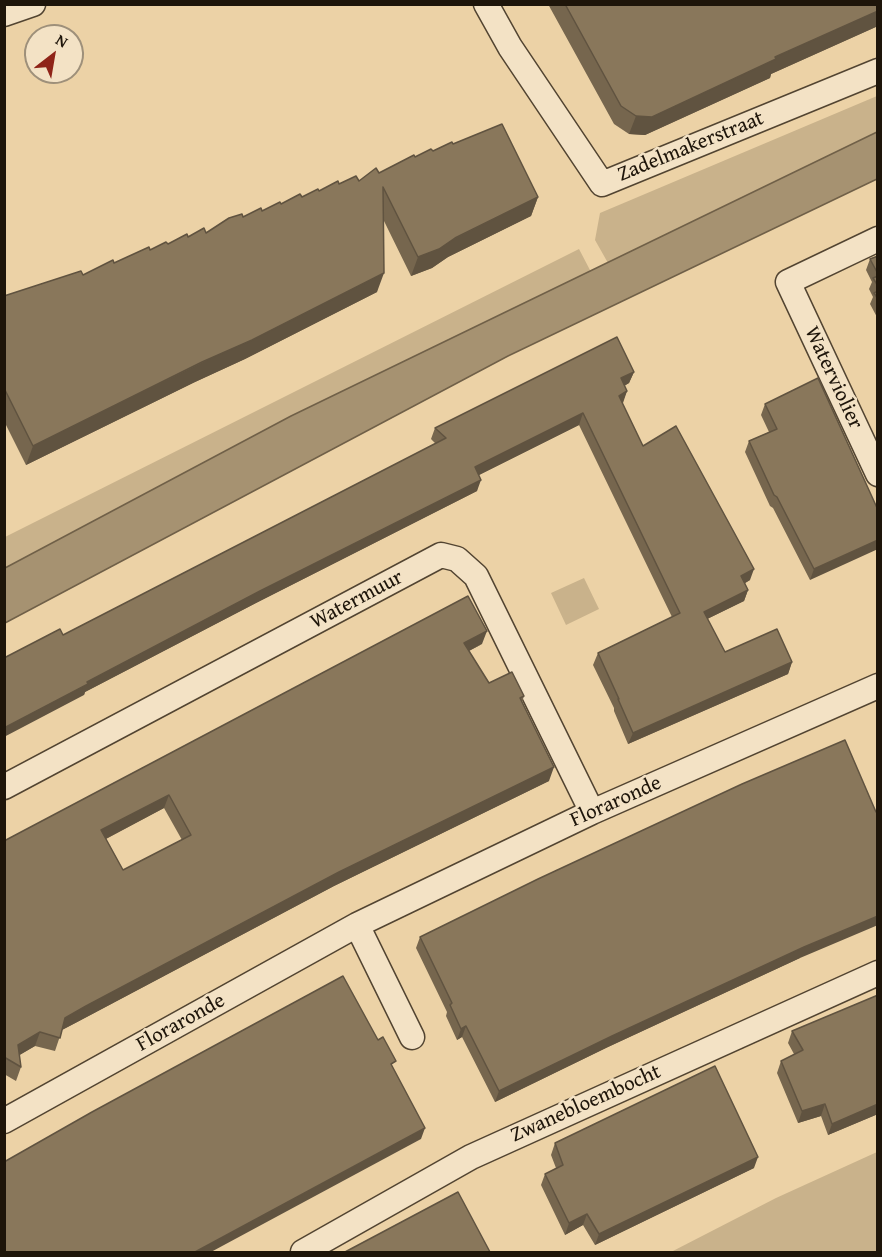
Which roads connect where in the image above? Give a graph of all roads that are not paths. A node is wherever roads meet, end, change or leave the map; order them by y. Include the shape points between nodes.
1 (33, 4) edge
2 (486, 4) edge
3 (4, 14) edge
4 (878, 71) edge
5 (878, 239) edge
6 (878, 474) edge
7 (878, 687) edge
8 (4, 787) edge
9 (592, 812) junction
10 (357, 925) junction
11 (878, 973) edge
12 (412, 1037) dead end
13 (4, 1120) edge
14 (303, 1252) edge

1 - 3 street
2 - 4 street, Zadelmakerstraat via 510,47 602,184
5 - 6 street, Waterviolier via 788,282
7 - 9 street, Floraronde
8 - 9 street, Watermuur via 441,555 457,559 476,576
9 - 10 street, Floraronde
10 - 12 street
10 - 13 street, Floraronde
11 - 14 street, Zwanebloembocht via 471,1156

